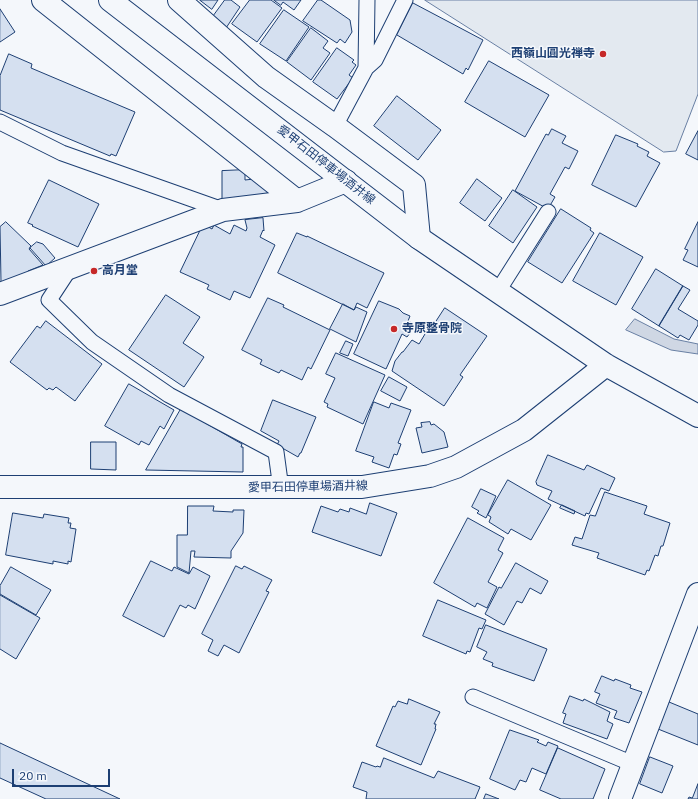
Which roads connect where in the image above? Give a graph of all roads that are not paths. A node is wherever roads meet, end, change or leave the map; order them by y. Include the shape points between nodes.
1 (43, 0) edge
2 (110, 0) edge
3 (180, 0) edge
4 (367, 0) edge
5 (405, 0) edge
6 (366, 68) junction
7 (0, 122) edge
8 (335, 126) junction
9 (346, 180) junction
10 (297, 201) junction
11 (223, 210) junction
12 (548, 212) dead end
13 (419, 238) junction
14 (70, 268) junction
15 (498, 291) junction
16 (0, 294) edge
17 (606, 365) junction
18 (698, 416) edge
19 (0, 487) edge
20 (281, 489) junction
21 (698, 594) edge
22 (473, 697) dead end
23 (633, 764) junction
24 (620, 799) edge

1 - 10 main road
2 - 9 main road, 愛甲石田停車場酒井線
3 - 8 main road via 266,76
4 - 6 lane
5 - 6 lane via 375,60
6 - 8 lane
7 - 11 lane via 62,153
8 - 13 main road via 414,186
9 - 10 main road
9 - 13 main road, 愛甲石田停車場酒井線
10 - 11 main road
11 - 14 main road
12 - 15 lane
13 - 15 main road, 愛甲石田停車場酒井線
14 - 16 main road
14 - 20 lane via 49,300 92,342 169,395 276,452
15 - 17 main road, 愛甲石田停車場酒井線
17 - 18 main road, 愛甲石田停車場酒井線
17 - 20 main road, 愛甲石田停車場酒井線 via 524,430 456,467 430,476 362,488
19 - 20 main road, 愛甲石田停車場酒井線
21 - 23 main road
22 - 23 lane
23 - 24 main road

